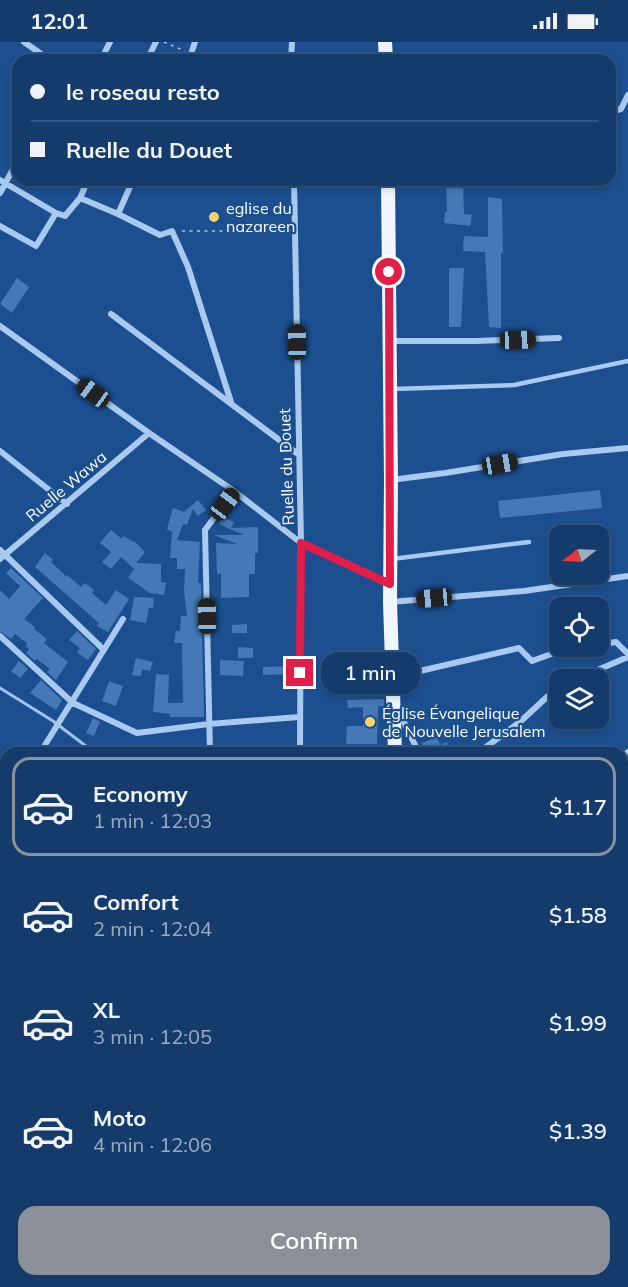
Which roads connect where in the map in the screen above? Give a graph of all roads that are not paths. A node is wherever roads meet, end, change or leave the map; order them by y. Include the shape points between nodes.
1 (24, 42) edge
2 (41, 54) edge
3 (628, 95) edge
4 (621, 109) junction
5 (616, 110) edge
6 (628, 113) edge
7 (12, 168) edge
8 (3, 181) edge
9 (85, 186) edge
10 (130, 186) edge
11 (294, 186) edge
12 (388, 186) edge
13 (0, 193) edge
14 (80, 198) junction
15 (56, 213) junction
16 (118, 214) junction
17 (0, 226) edge
18 (111, 314) dead end
19 (0, 326) edge
20 (560, 338) dead end
21 (390, 341) junction
22 (628, 361) edge
23 (390, 388) junction
24 (231, 402) junction
25 (149, 434) junction
26 (628, 448) edge
27 (0, 451) edge
28 (298, 454) junction
29 (391, 480) junction
30 (234, 491) junction
31 (67, 504) junction
32 (529, 542) dead end
33 (301, 543) junction
34 (3, 552) edge
35 (0, 559) edge
36 (390, 559) junction
37 (628, 576) edge
38 (390, 584) junction
39 (390, 602) junction
40 (123, 619) dead end
41 (0, 636) edge
42 (609, 643) edge
43 (104, 650) junction
44 (549, 655) edge
45 (628, 656) edge
46 (599, 669) edge
47 (394, 677) junction
48 (549, 695) edge
49 (73, 703) junction
50 (395, 703) junction
51 (299, 717) junction
52 (209, 724) junction
53 (43, 747) edge
54 (210, 747) edge
55 (300, 747) edge
56 (395, 747) edge
57 (417, 747) edge
58 (486, 747) edge

1 - 2 street
3 - 4 street
4 - 5 street
4 - 6 street
7 - 8 street
8 - 13 street
8 - 15 street
9 - 14 street
10 - 16 street
11 - 28 street, Ruelle du Douet
12 - 21 main road
14 - 15 street via 64,216
14 - 16 street
15 - 17 street via 36,246
16 - 24 street via 160,235 172,231 188,267
18 - 24 street
19 - 25 street
20 - 21 street
21 - 23 main road
22 - 23 lane via 514,385
23 - 29 main road
24 - 28 street
25 - 30 street
25 - 31 street, Ruelle Wawa
26 - 29 street
27 - 31 street
28 - 33 street, Ruelle du Douet
29 - 36 main road
30 - 33 street
30 - 52 street via 205,530
31 - 34 street, Ruelle Wawa
32 - 36 lane
33 - 38 street
33 - 51 street, Ruelle du Douet
34 - 35 street, Ruelle Wawa
34 - 43 street
36 - 38 main road
37 - 39 street via 524,591
38 - 39 main road
39 - 47 main road
40 - 43 street
41 - 49 street
42 - 45 street via 616,642
43 - 49 street
44 - 47 street via 532,661 519,648
45 - 46 street
47 - 50 main road
48 - 58 street
49 - 52 street via 136,733
49 - 53 street
50 - 56 main road
50 - 57 street
51 - 52 street
51 - 55 street, Ruelle du Douet
52 - 54 street

